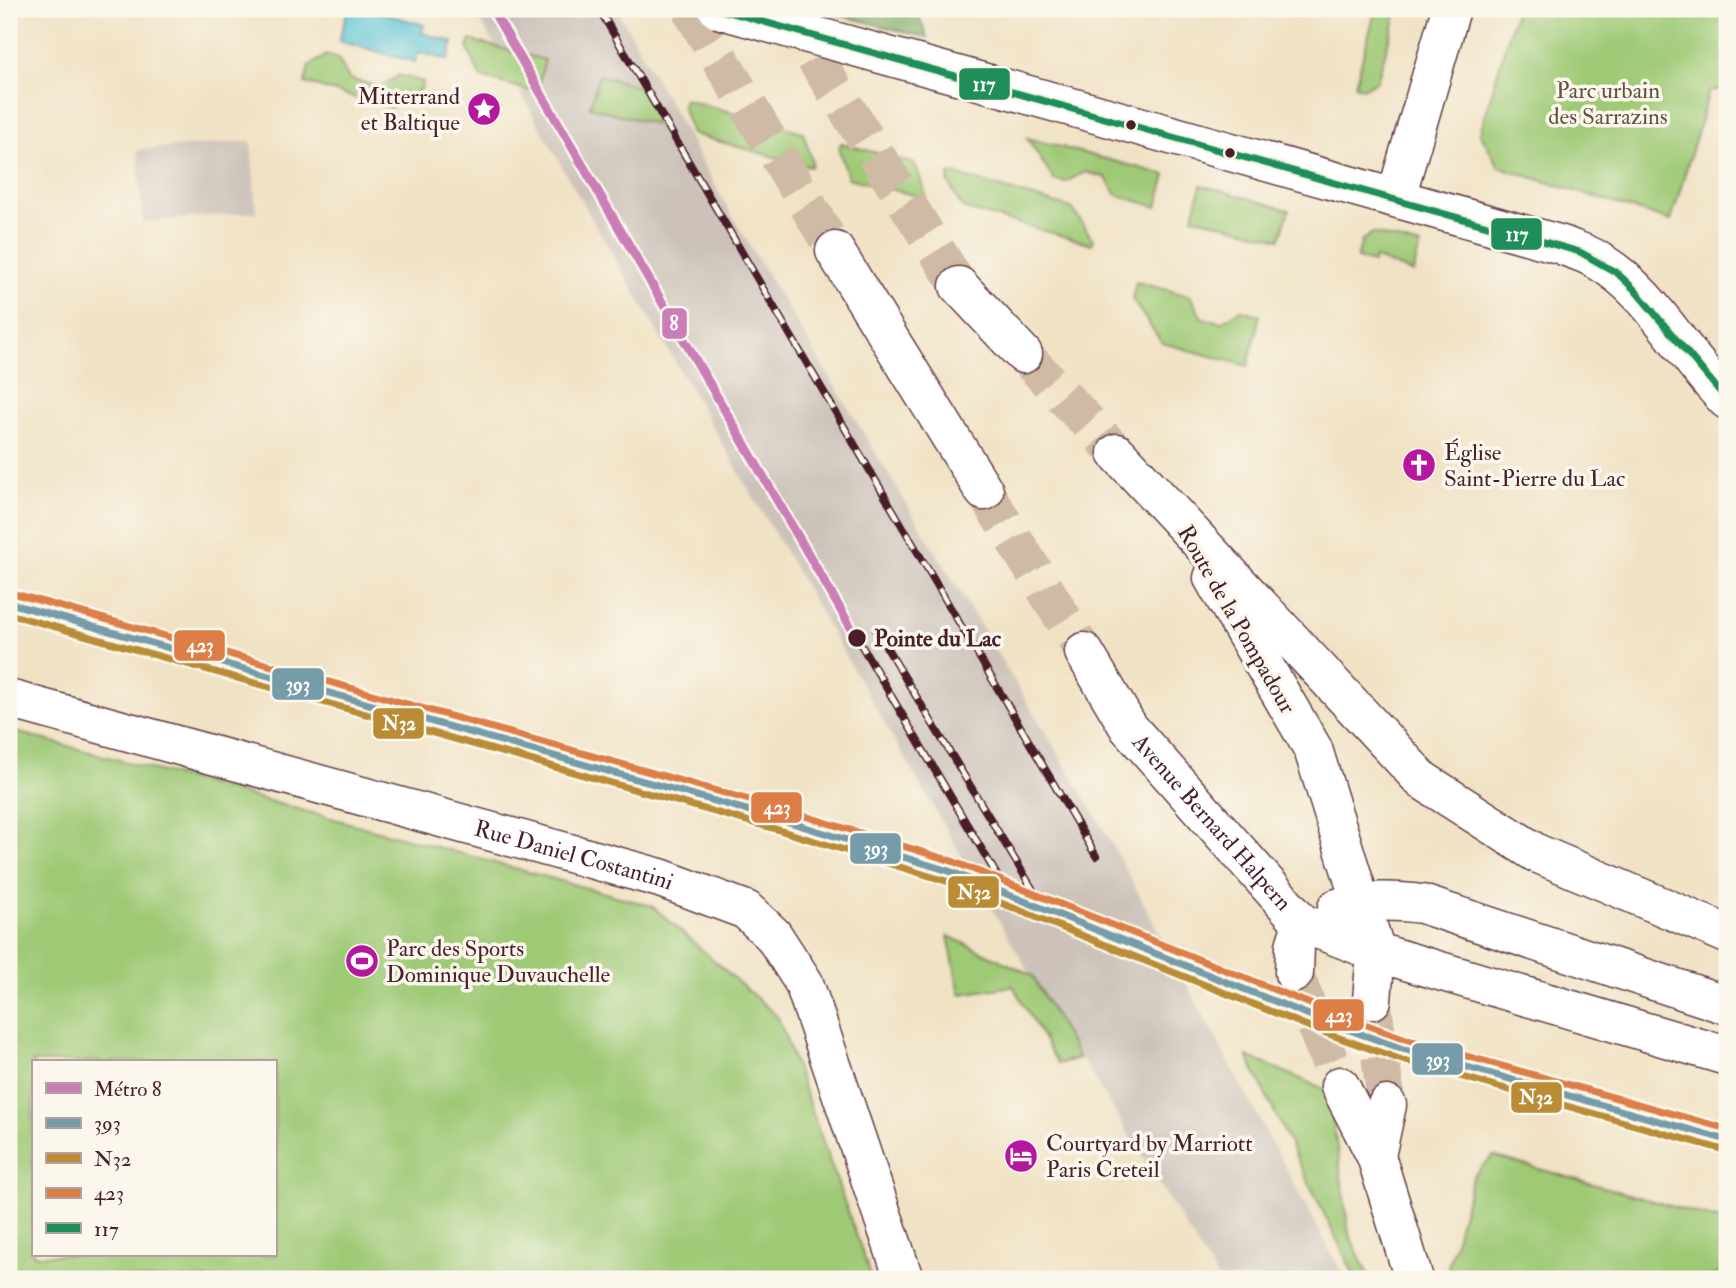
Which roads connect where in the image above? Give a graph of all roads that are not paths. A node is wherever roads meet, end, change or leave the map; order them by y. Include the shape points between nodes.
1 (718, 9) edge
2 (1451, 9) edge
3 (1396, 197) junction
4 (835, 251) tunnel mouth
5 (958, 286) tunnel mouth
6 (1023, 354) tunnel mouth
7 (1727, 400) edge
8 (1116, 453) tunnel mouth
9 (984, 491) tunnel mouth
10 (1177, 517) junction
11 (1084, 652) tunnel mouth
12 (9, 699) edge
13 (1360, 902) junction
14 (1301, 923) junction
15 (1727, 934) edge
16 (1376, 952) junction
17 (1294, 972) tunnel mouth
18 (1372, 1000) tunnel mouth
19 (1727, 1005) edge
20 (1727, 1056) edge
21 (1340, 1086) tunnel mouth
22 (1387, 1105) tunnel mouth
23 (1376, 1156) junction
24 (904, 1279) edge
25 (1414, 1279) edge

1 - 3 main road, bridge
2 - 3 main road
3 - 7 main road via 1562,245 1598,260 1641,296
4 - 9 main road
5 - 6 main road
8 - 10 main road
10 - 13 main road, Route de la Pompadour via 1313,749
10 - 15 main road, Route de la Pompadour via 1422,780 1535,852
11 - 14 main road, Avenue Bernard Halpern via 1129,728
12 - 24 main road, Rue Daniel Costantini via 660,878 746,910 773,935 804,983
13 - 14 main road
13 - 16 main road, Route de la Pompadour
13 - 19 main road via 1422,904
14 - 16 main road, Avenue Bernard Halpern
14 - 17 main road
16 - 18 main road
16 - 20 main road
21 - 23 main road
22 - 23 main road
23 - 25 main road

